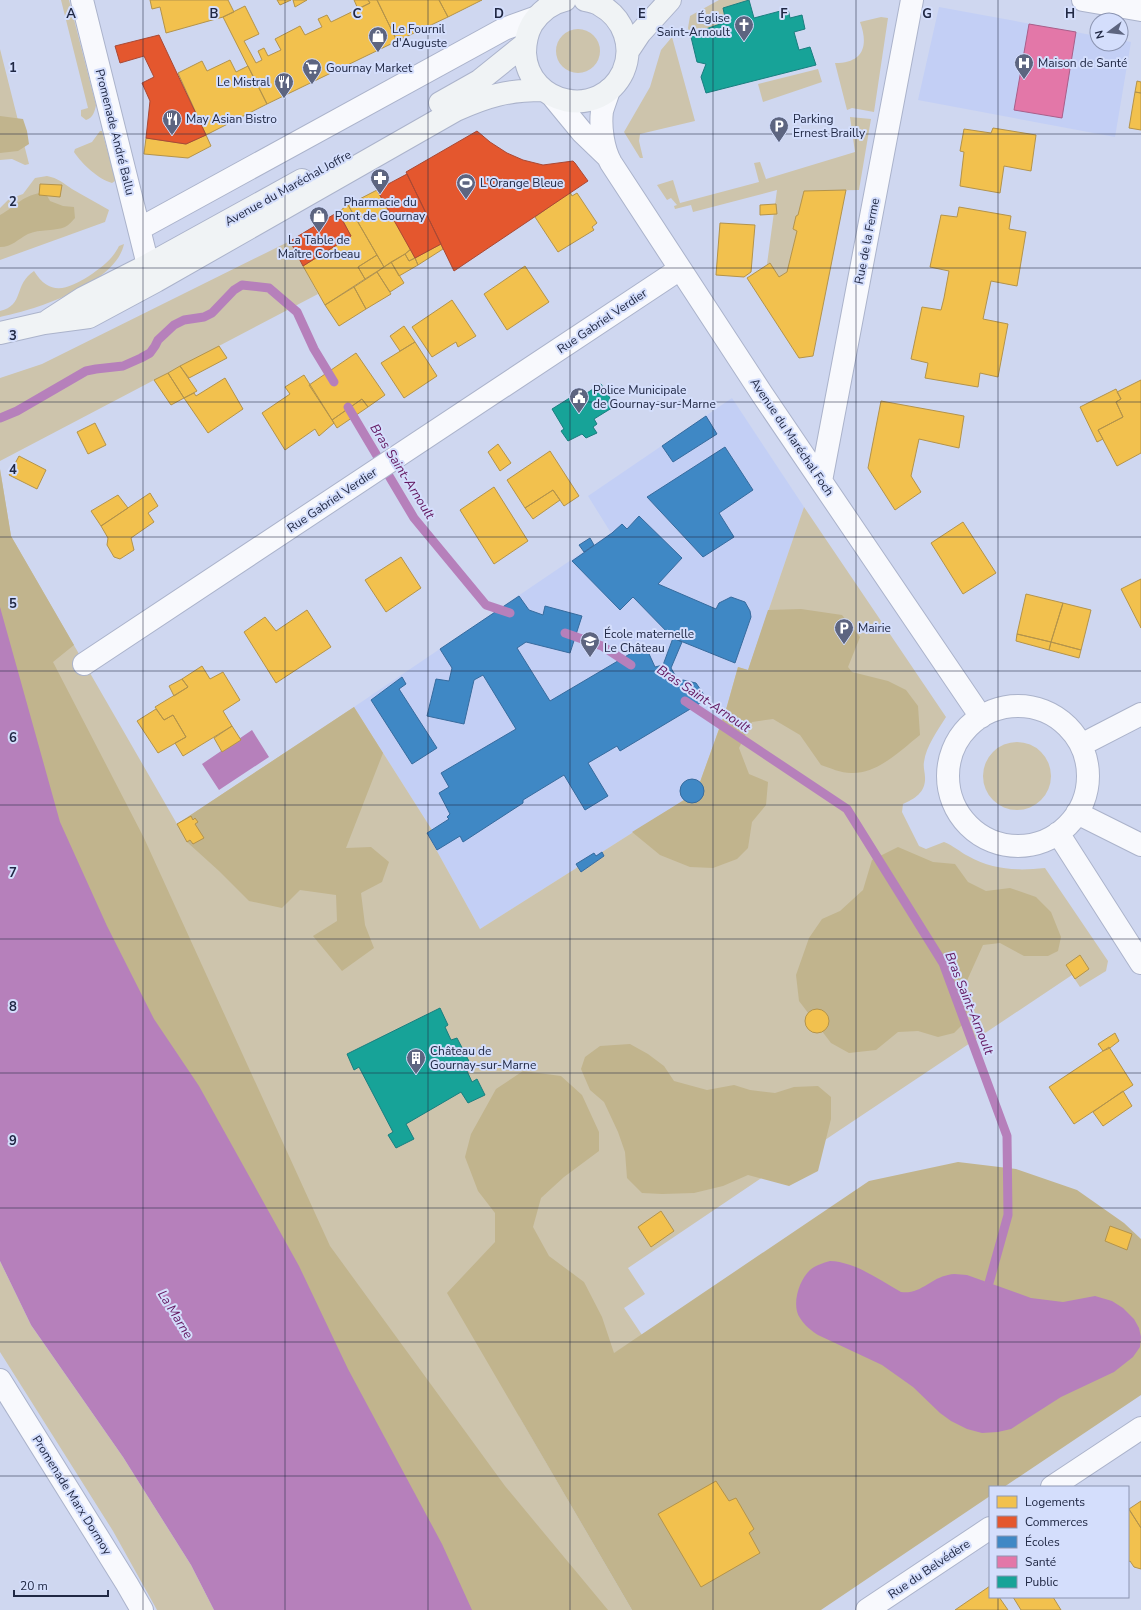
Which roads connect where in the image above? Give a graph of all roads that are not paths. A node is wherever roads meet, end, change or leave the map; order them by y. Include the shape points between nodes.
1 (82, 0) edge
2 (564, 0) edge
3 (622, 0) edge
4 (670, 0) edge
5 (912, 0) edge
6 (1083, 0) edge
7 (592, 2) edge
8 (1141, 10) edge
9 (537, 17) junction
10 (525, 44) junction
11 (628, 52) junction
12 (609, 90) junction
13 (548, 94) junction
14 (607, 156) junction
15 (139, 229) junction
16 (148, 265) junction
17 (680, 270) junction
18 (44, 323) junction
19 (0, 333) edge
20 (821, 481) junction
21 (84, 664) dead end
22 (1141, 714) edge
23 (981, 717) junction
24 (1081, 745) junction
25 (1077, 813) junction
26 (1058, 833) junction
27 (1141, 845) edge
28 (1141, 963) edge
29 (0, 1380) edge
30 (1141, 1428) edge
31 (1054, 1486) edge
32 (989, 1529) edge
33 (142, 1610) edge
34 (867, 1610) edge

1 - 15 street, Promenade André Ballu
2 - 9 main road
3 - 7 main road
4 - 11 main road, Avenue du Maréchal Joffre via 640,33
5 - 20 street, Rue de la Ferme
6 - 8 street
7 - 11 main road, Avenue du Maréchal Joffre via 611,12 620,24 626,37
9 - 10 main road via 529,30
9 - 15 street via 504,29
10 - 13 main road via 526,61 532,77
10 - 16 main road, Avenue du Maréchal Joffre via 479,81
11 - 12 main road, Avenue du Maréchal Joffre via 619,80
12 - 13 main road, Avenue du Maréchal Joffre via 597,98 583,102 568,102
12 - 14 street, Avenue du Maréchal Foch via 602,111
13 - 14 street, Avenue du Maréchal Foch
13 - 18 main road, Avenue du Maréchal Joffre via 524,90 488,96 456,110 89,317
14 - 17 street, Avenue du Maréchal Foch
15 - 16 street, Promenade André Ballu
16 - 18 main road, Avenue du Maréchal Joffre via 83,298
17 - 20 street, Avenue du Maréchal Foch
17 - 21 street, Rue Gabriel Verdier
18 - 19 main road, Avenue du Maréchal Joffre
20 - 23 street, Avenue du Maréchal Foch
22 - 24 street
23 - 24 street via 998,708 1018,706 1037,709 1063,722
23 - 26 street via 967,728 957,742 949,767 951,792 961,816 979,833 1002,844 1035,843
24 - 25 street via 1087,764 1087,784
25 - 26 street
25 - 27 street
26 - 28 street
29 - 33 street, Promenade Marx Dormoy
30 - 31 street
32 - 34 street, Rue du Belvédère

